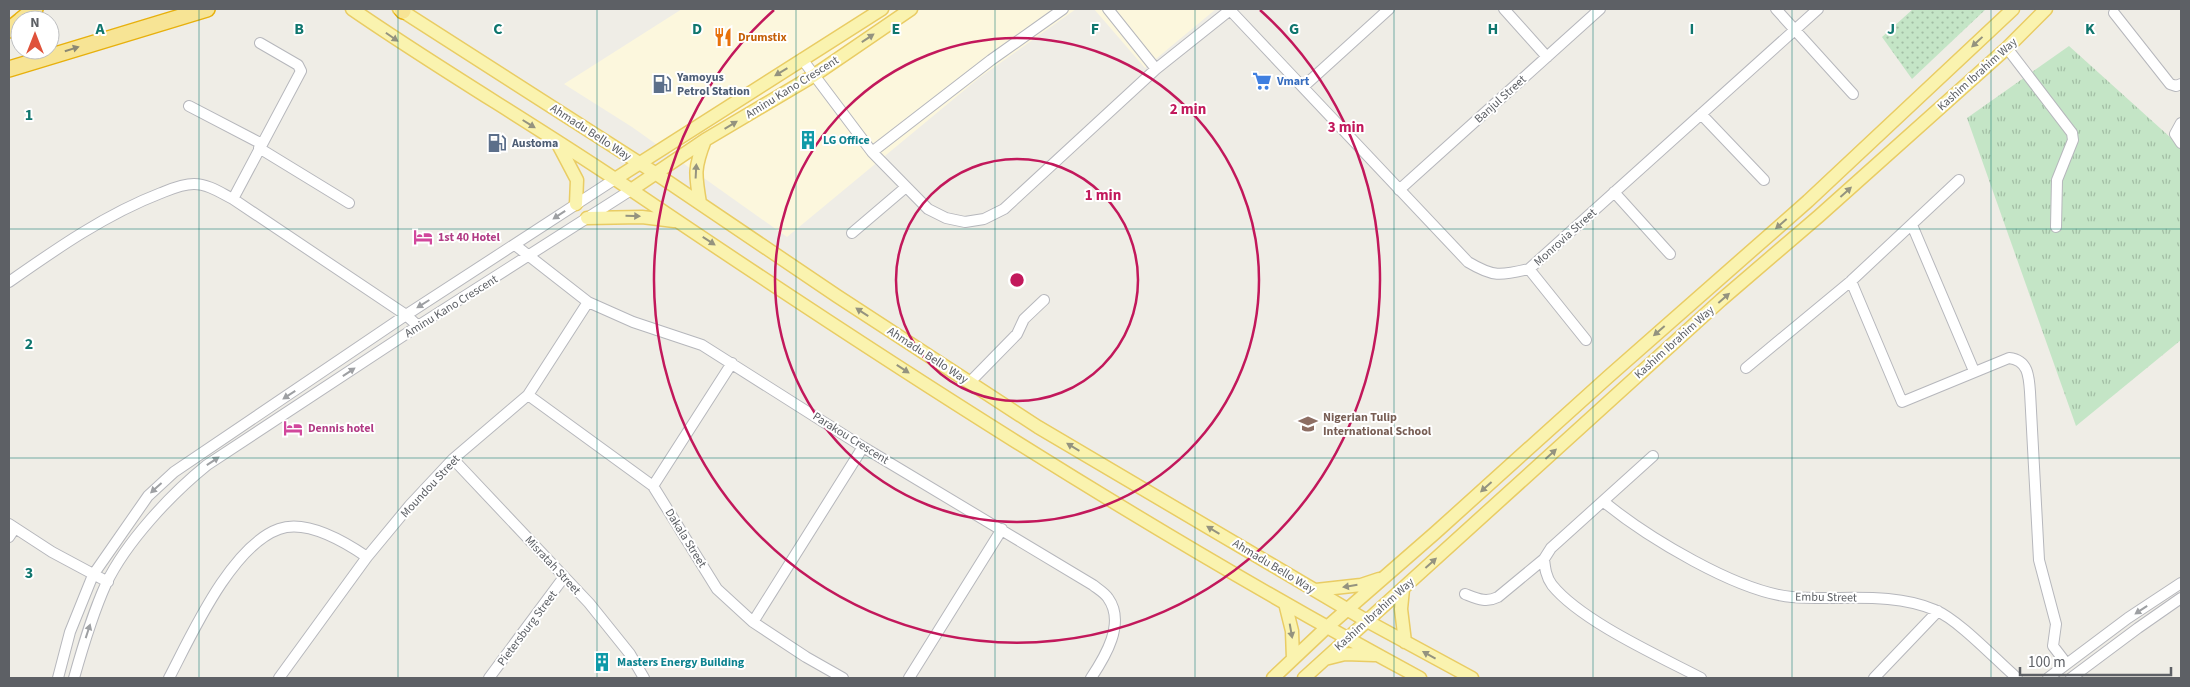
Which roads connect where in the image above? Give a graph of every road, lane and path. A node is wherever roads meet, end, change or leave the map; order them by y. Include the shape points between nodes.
1 (207, 9) edge
2 (352, 9) edge
3 (402, 9) edge
4 (882, 9) edge
5 (909, 9) edge
6 (1063, 9) edge
7 (1108, 9) edge
8 (1230, 9) edge
9 (1389, 9) edge
10 (1504, 9) edge
11 (1600, 9) edge
12 (1776, 9) edge
13 (1818, 9) edge
14 (2013, 9) edge
15 (2046, 9) edge
16 (2114, 13) dead end
17 (1795, 30) junction
18 (260, 43) dead end
19 (2007, 48) junction
20 (1547, 57) junction
21 (802, 60) junction
22 (9, 69) edge
23 (1156, 69) junction
24 (813, 76) junction
25 (2181, 84) edge
26 (1303, 86) junction
27 (1853, 94) dead end
28 (190, 106) dead end
29 (1701, 114) junction
30 (2181, 123) edge
31 (705, 140) junction
32 (557, 142) junction
33 (2181, 143) edge
34 (260, 146) junction
35 (622, 152) junction
36 (872, 152) junction
37 (654, 154) junction
38 (640, 163) junction
39 (655, 173) junction
40 (615, 179) junction
41 (1764, 180) dead end
42 (1959, 180) dead end
43 (906, 187) junction
44 (631, 190) junction
45 (1400, 190) junction
46 (1614, 192) junction
47 (233, 199) junction
48 (349, 203) dead end
49 (700, 203) junction
50 (576, 204) junction
51 (587, 218) junction
52 (679, 222) junction
53 (1912, 225) junction
54 (2056, 227) dead end
55 (852, 233) dead end
56 (515, 245) junction
57 (1670, 254) dead end
58 (528, 257) junction
59 (1529, 269) junction
60 (9, 282) edge
61 (1851, 282) junction
62 (1044, 300) dead end
63 (588, 302) junction
64 (406, 315) junction
65 (418, 326) junction
66 (1586, 340) dead end
67 (732, 363) junction
68 (1746, 368) dead end
69 (1974, 371) junction
70 (970, 382) junction
71 (528, 395) junction
72 (863, 447) junction
73 (1652, 456) dead end
74 (453, 459) junction
75 (653, 486) junction
76 (1604, 502) junction
77 (12, 526) edge
78 (1002, 529) junction
79 (9, 537) edge
80 (367, 557) junction
81 (1544, 559) junction
82 (93, 575) junction
83 (564, 577) junction
84 (1384, 578) junction
85 (108, 582) junction
86 (2181, 583) edge
87 (1403, 589) junction
88 (1316, 590) junction
89 (1465, 594) dead end
90 (2181, 598) edge
91 (1285, 603) junction
92 (1348, 609) junction
93 (1938, 611) junction
94 (1367, 621) junction
95 (753, 622) junction
96 (1326, 628) junction
97 (1346, 638) junction
98 (1405, 642) junction
99 (1377, 655) junction
100 (1293, 659) junction
101 (1324, 659) junction
102 (2066, 664) junction
103 (58, 678) edge
104 (74, 678) edge
105 (168, 678) edge
106 (279, 678) edge
107 (489, 678) edge
108 (644, 678) edge
109 (843, 678) edge
110 (909, 678) edge
111 (1091, 678) edge
112 (1273, 678) edge
113 (1304, 678) edge
114 (1420, 678) edge
115 (1472, 678) edge
116 (1701, 678) edge
117 (1874, 678) edge
118 (2016, 678) edge
119 (2048, 678) edge
120 (2071, 678) edge

22 -> 1 highway
2 -> 32 main road, Ahmadu Bello Way
3 - 35 main road, Ahmadu Bello Way
4 - 21 main road, Aminu Kano Crescent
24 -> 5 main road, Aminu Kano Crescent
6 - 36 street
7 - 23 street
8 - 23 street
8 - 26 street, Monrovia Street
9 - 26 street
10 - 20 street
11 - 20 street, Banjul Street
12 - 17 street
13 - 17 street, Monrovia Street
14 -> 84 main road, Kashim Ibrahim Way via 1808,201
15 - 19 main road, Kashim Ibrahim Way
16 - 25 street via 2170,84
17 - 27 street
17 - 29 street, Monrovia Street
18 - 34 street via 301,69
19 - 54 street via 2072,133 2073,140 2057,180
87 -> 19 main road, Kashim Ibrahim Way via 1721,300
20 - 45 street, Banjul Street
21 - 24 street
21 -> 37 main road, Aminu Kano Crescent
23 - 43 street via 1004,209 984,220 966,222 946,218 928,209
31 -> 24 main road, Aminu Kano Crescent
24 - 36 street
26 - 45 street, Monrovia Street
28 - 34 street
29 - 41 street
29 - 46 street, Monrovia Street
30 - 33 street via 2175,134
31 - 39 main road, Aminu Kano Crescent
49 -> 31 main road via 695,177
32 - 40 main road, Ahmadu Bello Way
32 - 50 main road via 577,180
34 - 47 street
34 - 48 street
35 - 37 main road
35 - 38 main road, Ahmadu Bello Way
36 - 43 street
37 - 38 main road, Aminu Kano Crescent
38 - 39 main road, Ahmadu Bello Way
38 - 40 main road, Aminu Kano Crescent
39 - 44 main road, Aminu Kano Crescent
39 - 49 main road, Ahmadu Bello Way
40 - 44 main road, Ahmadu Bello Way
40 - 50 street
42 - 53 street
43 - 55 street
44 - 51 street, Aminu Kano Crescent
44 - 52 main road, Ahmadu Bello Way
45 - 59 street, Monrovia Street via 1468,262 1486,273 1507,274
46 - 57 street
46 - 59 street, Monrovia Street
47 - 60 street via 211,187 179,186 148,198 83,233
47 - 64 street
70 -> 49 main road, Ahmadu Bello Way
50 -> 56 street
51 -> 52 main road via 642,217
51 - 58 street, Aminu Kano Crescent
52 -> 91 main road, Ahmadu Bello Way via 1004,435
53 - 61 street
53 - 69 street
56 - 58 street, Parakou Crescent
56 -> 64 street
58 - 63 street, Parakou Crescent
58 - 65 street, Aminu Kano Crescent
59 - 66 street
61 - 68 street
61 - 69 street via 1902,402
62 - 70 street via 1024,319 1018,334
63 - 67 street, Parakou Crescent via 634,322 702,344
63 - 71 street, Moundou Street
64 - 65 street
64 -> 82 street via 174,472 148,496
85 -> 65 street, Aminu Kano Crescent via 158,510 191,478
67 - 72 street, Parakou Crescent
67 - 75 street
69 - 102 street via 2009,358 2017,359 2027,369 2039,560 2056,624 2053,646
88 -> 70 main road, Ahmadu Bello Way via 1038,427
71 - 74 street, Moundou Street
71 - 75 street, Dakala Street
72 - 78 street, Parakou Crescent
72 - 95 street
73 - 76 street
74 - 80 street, Moundou Street
74 - 83 street, Misratah Street
75 - 95 street, Dakala Street via 717,589
76 - 81 street via 1551,548
76 - 93 street, Embu Street via 1667,545 1720,574 1755,588 1790,597 1900,600
77 - 79 street
77 - 82 street
78 - 110 street
78 - 111 street, Parakou Crescent via 1093,585 1108,598 1115,616 1114,636
80 - 105 street via 341,540 295,527 279,529 264,538 247,552 211,599
80 - 106 street, Moundou Street
81 - 89 street via 1490,601
81 - 116 street via 1545,572 1551,584 1580,610
82 - 85 street
82 - 103 street via 70,632
83 - 107 street, Pietersburg Street
83 - 108 street, Misratah Street via 630,654
84 -> 88 main road via 1361,585
84 - 92 main road, Kashim Ibrahim Way
104 -> 85 street, Aminu Kano Crescent via 88,629
86 -> 102 street
87 - 94 main road, Kashim Ibrahim Way
87 - 98 main road via 1401,615
88 - 92 main road, Ahmadu Bello Way
90 - 120 street
91 - 96 main road, Ahmadu Bello Way
91 -> 100 main road via 1292,631
92 - 94 main road, Ahmadu Bello Way
92 - 96 main road, Kashim Ibrahim Way
93 - 117 street
93 - 118 street, Embu Street
94 - 97 main road, Kashim Ibrahim Way
94 - 98 main road, Ahmadu Bello Way
95 - 109 street, Dakala Street
96 - 97 main road, Ahmadu Bello Way
96 - 100 main road, Kashim Ibrahim Way
97 - 99 main road, Ahmadu Bello Way
97 - 101 main road, Kashim Ibrahim Way
115 -> 98 main road, Ahmadu Bello Way
99 - 101 main road via 1345,654
99 - 114 main road, Ahmadu Bello Way
100 - 112 main road, Kashim Ibrahim Way
101 - 113 main road, Kashim Ibrahim Way
102 - 119 street

